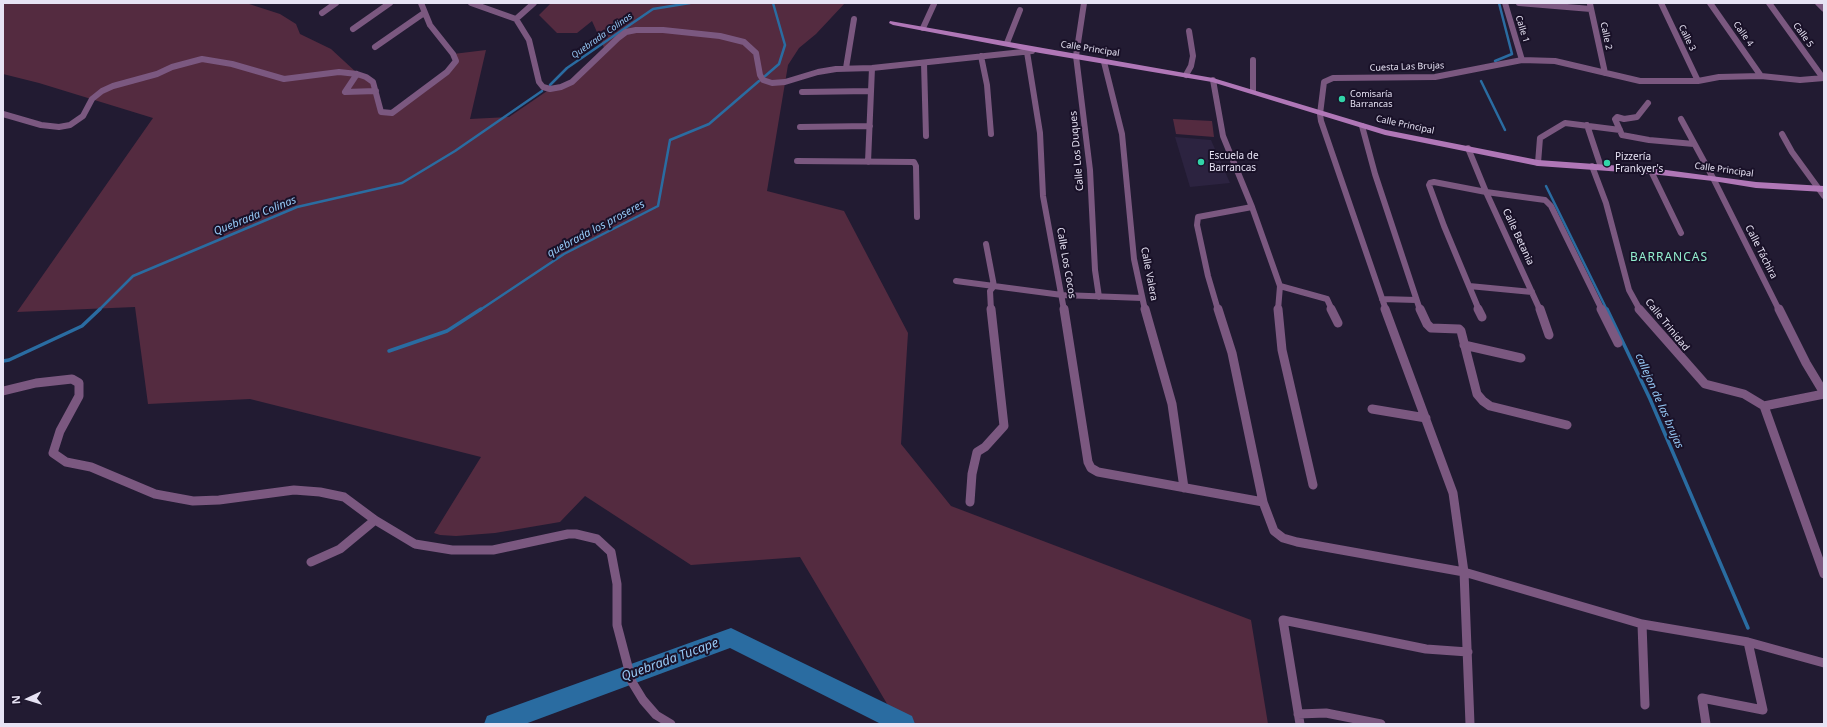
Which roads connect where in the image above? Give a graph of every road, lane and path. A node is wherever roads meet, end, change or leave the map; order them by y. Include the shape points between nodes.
1 (336, 3) edge
2 (390, 3) edge
3 (421, 3) edge
4 (471, 3) edge
5 (534, 3) edge
6 (1084, 3) edge
7 (1504, 3) edge
8 (1519, 3) edge
9 (1661, 3) edge
10 (1710, 3) edge
11 (1769, 3) edge
12 (1818, 3) edge
13 (934, 4) edge
14 (1590, 6) edge
15 (1824, 9) edge
16 (1020, 10) dead end
17 (322, 12) dead end
18 (424, 14) junction
19 (516, 19) junction
20 (854, 19) dead end
21 (894, 23) dead end
22 (923, 28) junction
23 (353, 30) dead end
24 (1188, 31) dead end
25 (1008, 43) junction
26 (376, 47) dead end
27 (1040, 51) junction
28 (1027, 52) junction
29 (982, 56) junction
30 (1076, 56) junction
31 (1253, 60) dead end
32 (1522, 60) junction
33 (1104, 62) junction
34 (924, 63) junction
35 (846, 68) junction
36 (872, 68) junction
37 (1605, 73) junction
38 (357, 74) junction
39 (1186, 75) junction
40 (1761, 76) junction
41 (1823, 78) edge
42 (1213, 80) junction
43 (1698, 81) junction
44 (871, 91) junction
45 (1253, 91) junction
46 (376, 92) junction
47 (802, 92) dead end
48 (1648, 103) dead end
49 (3, 114) edge
50 (1320, 114) junction
51 (1681, 119) dead end
52 (1587, 125) junction
53 (870, 126) junction
54 (1362, 126) junction
55 (800, 127) dead end
56 (1620, 130) junction
57 (991, 134) dead end
58 (1782, 134) dead end
59 (926, 136) dead end
60 (1694, 144) junction
61 (1468, 148) junction
62 (797, 161) dead end
63 (868, 162) junction
64 (1538, 163) junction
65 (1592, 166) junction
66 (1601, 167) junction
67 (1652, 171) junction
68 (1713, 178) junction
69 (1822, 191) edge
70 (1486, 192) junction
71 (1252, 207) junction
72 (918, 217) dead end
73 (1681, 233) dead end
74 (986, 244) dead end
75 (956, 281) dead end
76 (994, 286) junction
77 (1280, 286) junction
78 (1469, 286) junction
79 (1532, 292) junction
80 (1062, 295) junction
81 (1099, 298) junction
82 (1142, 298) junction
83 (1382, 299) junction
84 (1416, 300) junction
85 (1482, 317) dead end
86 (1338, 323) dead end
87 (1549, 335) dead end
88 (1618, 343) dead end
89 (1464, 345) junction
90 (1521, 358) dead end
91 (1820, 378) edge
92 (3, 391) edge
93 (1824, 394) edge
94 (1764, 406) junction
95 (1372, 409) dead end
96 (1426, 418) junction
97 (1567, 425) dead end
98 (1313, 485) dead end
99 (1184, 488) junction
100 (970, 502) dead end
101 (1264, 502) junction
102 (375, 520) junction
103 (311, 562) dead end
104 (1464, 572) junction
105 (1824, 574) edge
106 (1642, 624) junction
107 (1748, 642) junction
108 (1468, 652) junction
109 (1824, 663) edge
110 (1645, 705) dead end
111 (1299, 719) edge
112 (671, 724) edge
113 (1381, 724) edge
114 (1470, 724) edge
115 (1706, 724) edge

1 - 17 street
2 - 23 street
3 - 18 street
4 - 19 street
5 - 19 street
6 - 30 street, Calle Los Duques
7 - 32 street, Calle 1
8 - 14 street
9 - 43 street, Calle 3
10 - 40 street, Calle 4
11 - 41 street, Calle 5
12 - 15 street
13 - 22 street
14 - 37 street, Calle 2
16 - 25 street
18 - 26 street
18 - 46 street via 456,61 392,113 381,112
19 - 35 street via 525,30 539,82 543,87 550,89 572,82 618,38 626,32 636,30 730,37 744,42 756,53 760,75 772,83
20 - 35 street
21 - 22 street, Calle Principal
22 - 25 street, Calle Principal
24 - 39 street via 1193,56
25 - 27 street, Calle Principal
27 - 28 street
27 - 30 street, Calle Principal
28 - 29 street
28 - 80 street, Calle Los Cocos via 1040,133 1043,196
29 - 34 street
29 - 57 street
30 - 33 street, Calle Principal
30 - 81 street, Calle Los Duques via 1090,170 1095,270
31 - 45 street
32 - 37 street via 1555,62
32 - 50 street, Cuesta Las Brujas via 1435,77 1333,78 1324,82
33 - 39 street, Calle Principal
33 - 82 street, Calle Valera via 1122,134 1134,259
34 - 36 street
34 - 59 street
35 - 36 street
36 - 44 street
37 - 43 street via 1640,81
38 - 46 street via 372,82
38 - 46 street via 345,92
38 - 49 street via 339,72 284,78 268,76 232,64 192,60 102,91 92,99 82,116 70,125 59,128
39 - 42 street, Calle Principal
40 - 41 street via 1800,80
40 - 43 street via 1719,77
42 - 45 street, Calle Principal
42 - 71 street via 1223,136
44 - 47 street
44 - 53 street
45 - 50 street, Calle Principal
48 - 56 street via 1637,117 1615,119
50 - 54 street, Calle Principal
50 - 83 street
51 - 60 street, Calle Táchira
52 - 56 street
52 - 64 street via 1565,123 1540,138
52 - 66 street
53 - 55 street
53 - 63 street
54 - 61 street, Calle Principal via 1414,139
54 - 84 street
56 - 60 street via 1622,135 1648,140
58 - 69 street
60 - 68 street, Calle Táchira
61 - 64 street, Calle Principal
61 - 70 street, Calle Betania
62 - 63 street
63 - 72 street via 916,164
64 - 65 street, Calle Principal
65 - 66 street, Calle Principal
65 - 94 street, Calle Trinidad via 1606,203 1629,290 1639,308 1705,384 1744,394
66 - 67 street, Calle Principal
67 - 68 street, Calle Principal
67 - 73 street
68 - 69 street, Calle Principal
68 - 91 street, Calle Táchira via 1806,363
70 - 78 street via 1434,182 1430,182 1429,185
70 - 79 street, Calle Betania
70 - 88 street via 1537,198 1545,200 1551,206
71 - 77 street
71 - 101 street via 1198,217 1197,225 1208,276 1232,353
74 - 76 street
75 - 76 street
76 - 80 street
76 - 100 street via 990,291 990,298 1004,426 978,452 972,474
77 - 86 street via 1327,299
77 - 98 street via 1278,314 1282,350
78 - 79 street
78 - 85 street
79 - 87 street, Calle Betania via 1544,316
80 - 81 street
80 - 99 street, Calle Los Cocos via 1091,468 1098,472
81 - 82 street
82 - 99 street, Calle Valera via 1172,404
83 - 84 street
83 - 96 street
84 - 89 street via 1428,327 1460,330
89 - 90 street
89 - 97 street via 1477,394 1483,401 1490,406
91 - 93 street, Calle Táchira
92 - 102 street via 36,383 72,379 79,383 79,396 60,431 53,453 66,462 91,467 155,494 187,500 219,500 294,490 320,492 344,497
93 - 94 street
94 - 105 street
95 - 96 street
96 - 104 street via 1453,493
99 - 101 street
101 - 104 street via 1274,531 1283,538
102 - 103 street via 340,549
102 - 112 street via 415,544 452,550 493,550 568,534 597,539 611,552 617,584 617,625 632,682 656,715
104 - 106 street
104 - 108 street
106 - 107 street
106 - 110 street
107 - 109 street
107 - 115 street via 1763,710 1702,698
108 - 111 street via 1426,649 1283,620
108 - 114 street
111 - 113 street via 1326,713

